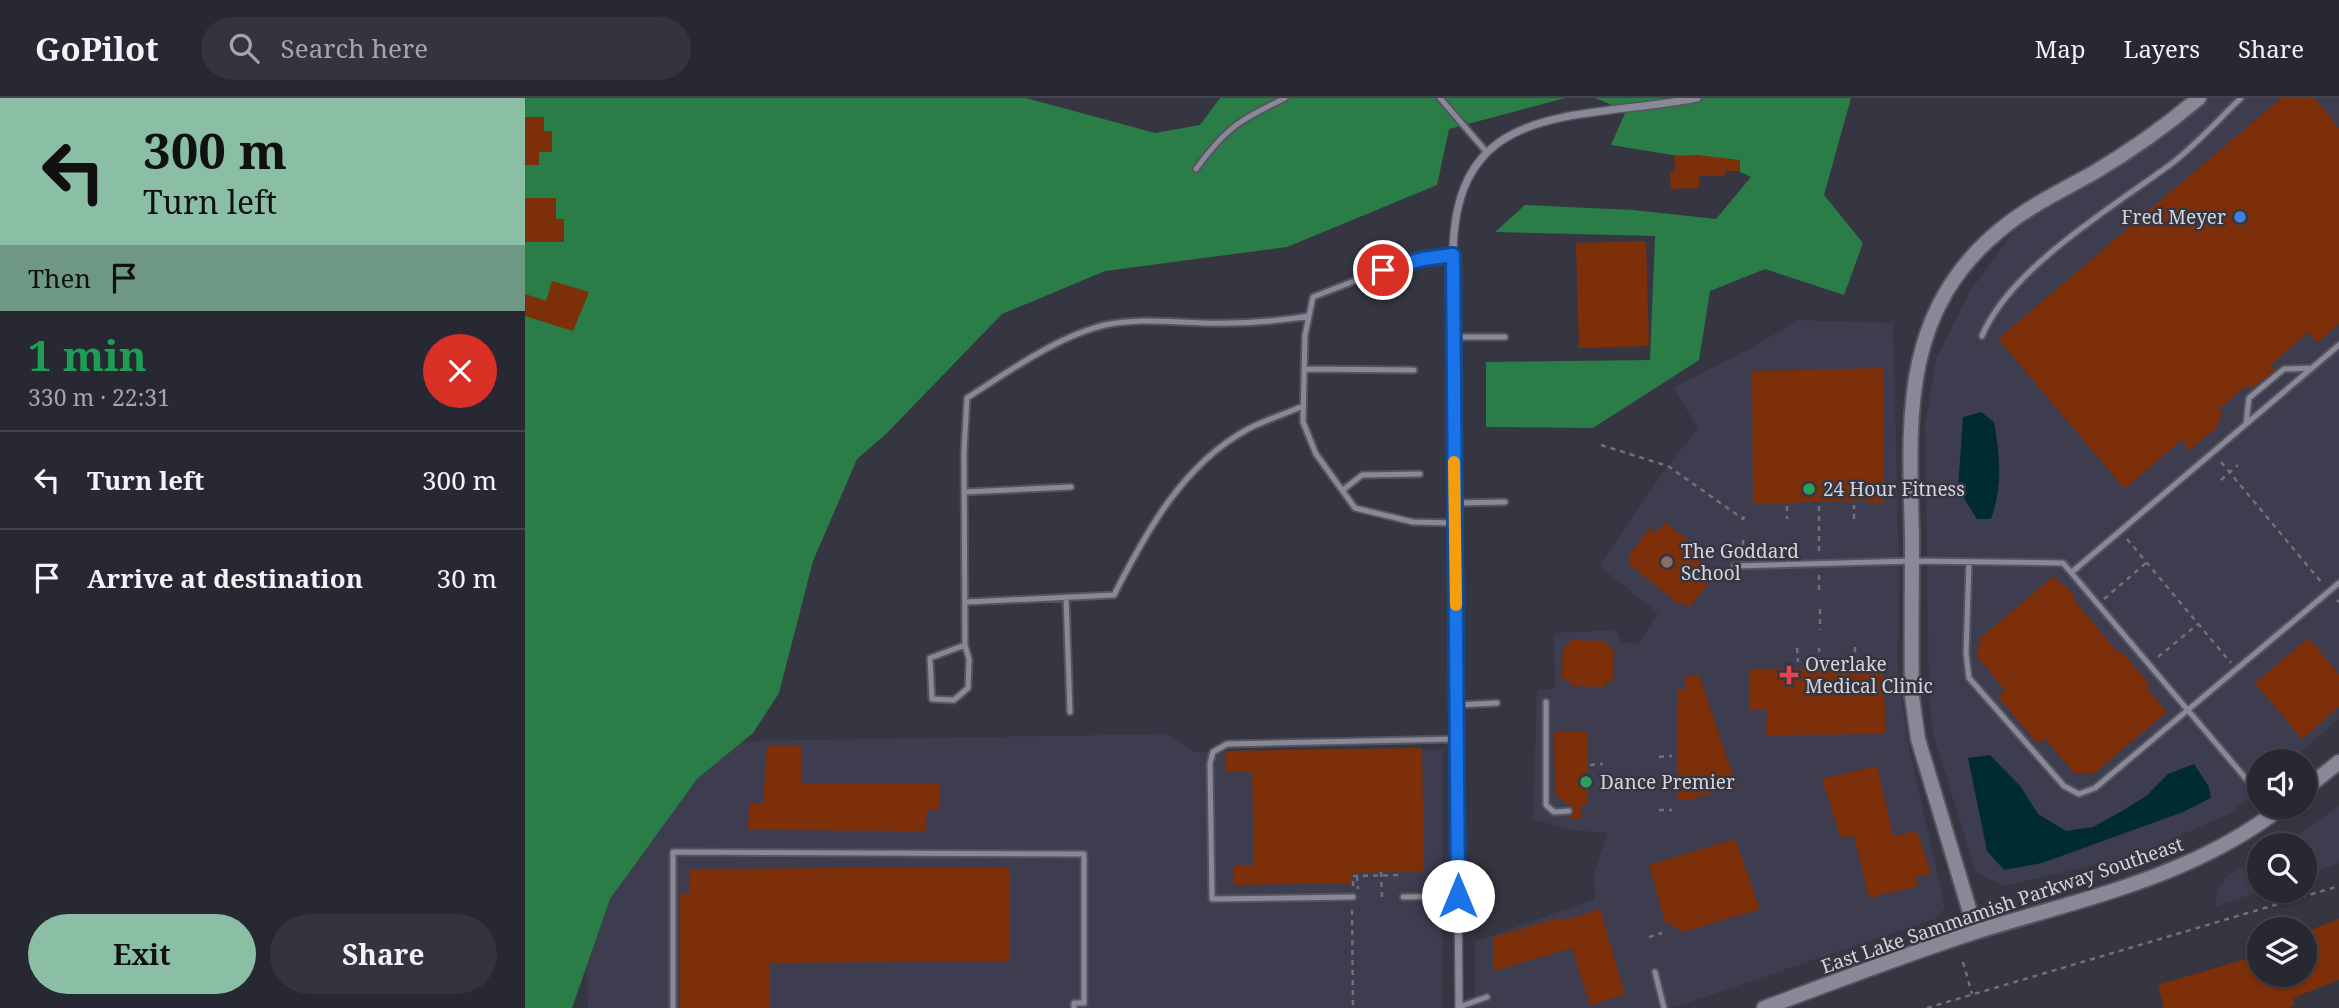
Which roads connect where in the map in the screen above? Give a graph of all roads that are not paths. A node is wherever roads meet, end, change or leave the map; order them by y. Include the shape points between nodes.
1 (1285, 98) edge
2 (1440, 98) edge
3 (1697, 98) edge
4 (2199, 98) edge
5 (2241, 98) edge
6 (1484, 149) junction
7 (1196, 169) dead end
8 (1453, 255) junction
9 (1309, 316) junction
10 (1982, 336) dead end
11 (1454, 337) junction
12 (1505, 337) dead end
13 (2339, 345) edge
14 (2312, 368) junction
15 (1304, 369) junction
16 (1414, 370) dead end
17 (1303, 406) junction
18 (2246, 424) junction
19 (1420, 474) dead end
20 (1071, 488) dead end
21 (1343, 490) junction
22 (965, 492) junction
23 (1505, 502) dead end
24 (1454, 503) junction
25 (1455, 523) junction
26 (1912, 561) junction
27 (1969, 562) junction
28 (1734, 566) dead end
29 (2072, 572) junction
30 (2339, 583) edge
31 (1066, 597) junction
32 (966, 602) junction
33 (965, 645) junction
34 (1546, 702) dead end
35 (1497, 703) dead end
36 (1457, 705) junction
37 (2189, 710) junction
38 (1070, 712) dead end
39 (1457, 739) junction
40 (2339, 762) edge
41 (2317, 779) edge
42 (2247, 780) edge
43 (1569, 811) dead end
44 (2263, 819) edge
45 (1458, 896) junction
46 (1353, 897) dead end
47 (1403, 897) dead end
48 (1976, 932) junction
49 (1655, 972) dead end
50 (1487, 997) dead end
51 (1459, 1007) edge
52 (673, 1008) edge
53 (1074, 1008) edge
54 (1664, 1008) edge
55 (1764, 1008) edge

1 - 7 lane via 1237,121
2 - 6 lane
3 - 6 street via 1537,118 1501,133
4 - 26 street via 2131,149 2001,229 1948,288 1924,337 1911,400
5 - 10 lane via 2174,162 2045,257 1989,318
6 - 8 street via 1469,171 1457,203
8 - 9 lane via 1398,264 1313,297
8 - 11 street
9 - 15 lane
9 - 22 lane via 1202,323 1153,320 1104,326 1047,349 967,398
11 - 12 lane
11 - 24 street
13 - 14 lane
14 - 18 lane
14 - 18 lane via 2284,369 2249,398
15 - 16 lane
15 - 17 lane
17 - 21 lane via 1303,422 1316,454
17 - 31 lane via 1247,430 1207,459 1158,513 1114,595
18 - 29 lane
19 - 21 lane via 1362,475
20 - 22 lane
21 - 25 lane via 1355,508 1413,522
22 - 32 lane
23 - 24 lane
24 - 25 street
25 - 36 street
26 - 27 lane
26 - 28 lane
26 - 48 street via 1912,676 1918,739
27 - 29 lane via 2063,563
27 - 37 lane via 1969,678 2073,793 2095,789
29 - 37 lane
30 - 37 lane
31 - 32 lane
31 - 38 lane
32 - 33 lane
33 - 33 lane via 930,658 932,699 954,700 968,688
34 - 43 lane via 1546,805 1554,811
35 - 36 lane
36 - 39 street
37 - 42 lane
39 - 45 street
39 - 46 lane via 1227,744 1215,748 1210,763 1212,899
40 - 41 street
44 - 48 street, East Lake Sammamish Parkway Southeast via 2231,843 2184,866
45 - 47 lane
45 - 51 street
48 - 55 street, East Lake Sammamish Parkway Southeast
49 - 54 lane
50 - 51 lane
52 - 53 lane via 673,852 1084,854 1084,1003 1074,1003

